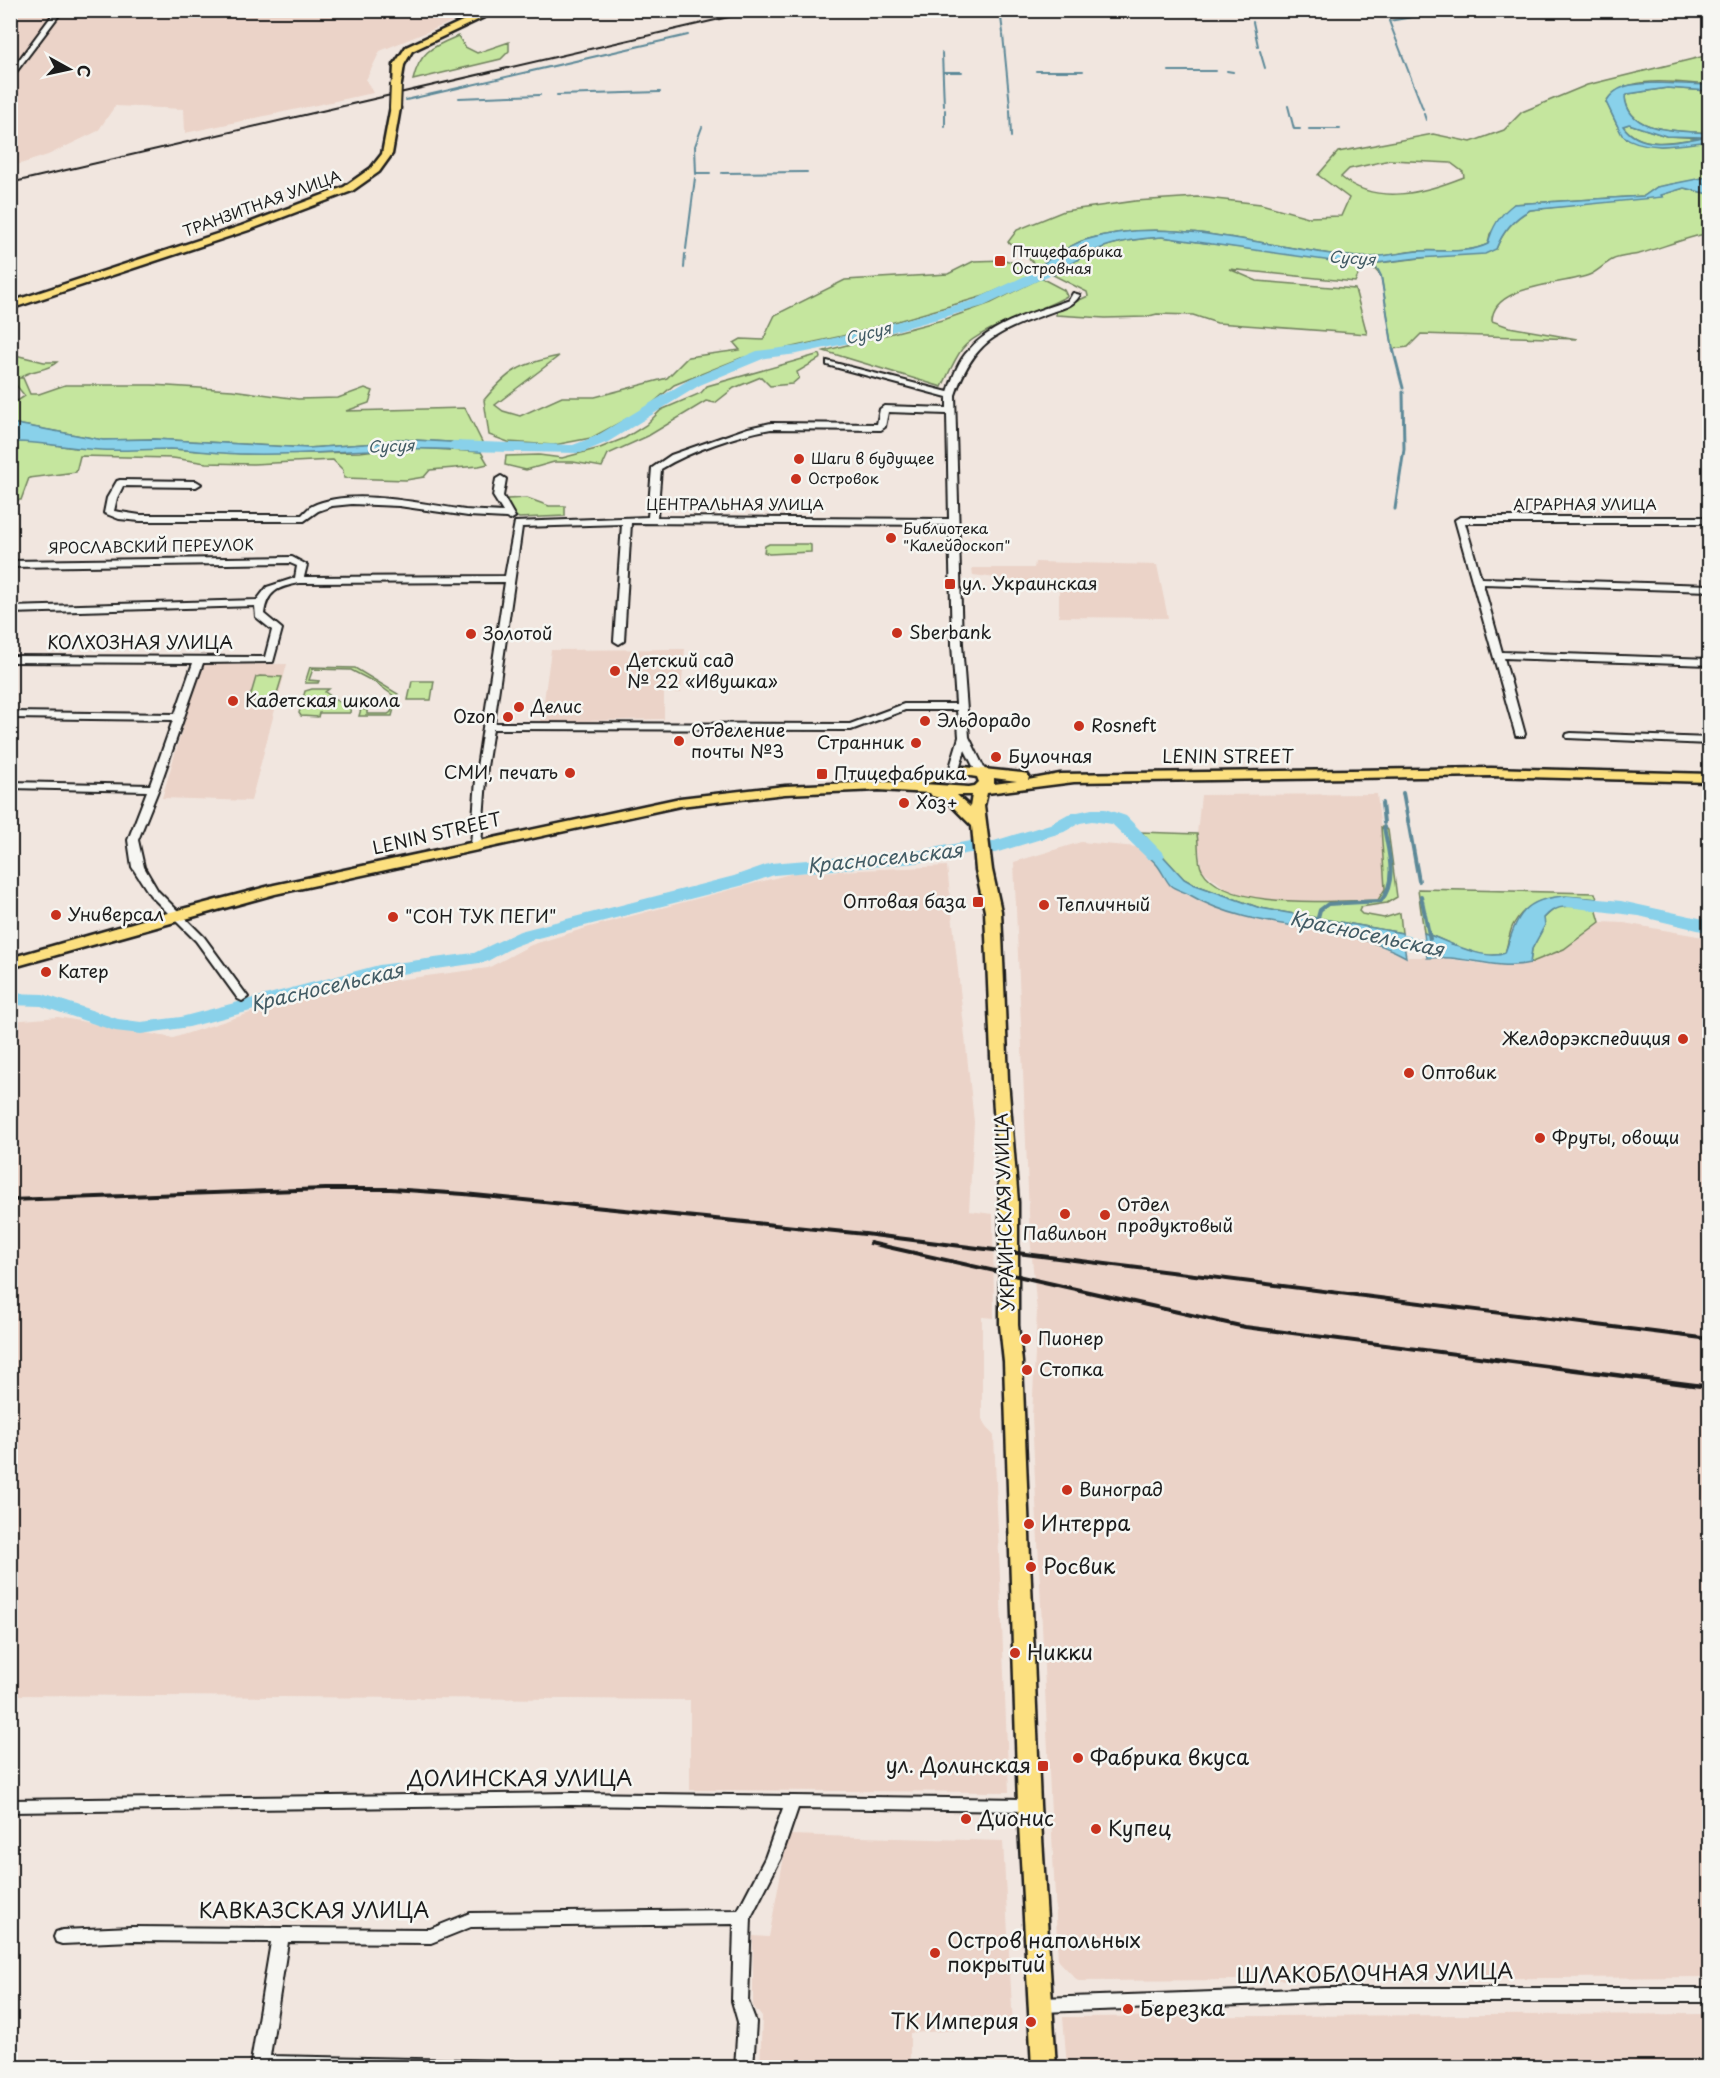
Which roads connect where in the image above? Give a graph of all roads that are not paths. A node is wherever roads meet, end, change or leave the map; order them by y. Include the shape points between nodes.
1 (60, 10) edge
2 (495, 10) edge
3 (10, 78) edge
4 (1076, 295) dead end
5 (10, 306) edge
6 (830, 363) dead end
7 (951, 395) junction
8 (949, 411) junction
9 (501, 479) dead end
10 (196, 484) dead end
11 (507, 515) junction
12 (627, 520) junction
13 (652, 520) junction
14 (1710, 520) edge
15 (953, 522) junction
16 (518, 524) junction
17 (10, 564) edge
18 (510, 579) junction
19 (299, 580) junction
20 (1478, 581) junction
21 (1710, 588) edge
22 (260, 603) junction
23 (10, 610) edge
24 (619, 641) dead end
25 (1499, 655) junction
26 (10, 659) edge
27 (199, 659) junction
28 (1710, 662) edge
29 (963, 707) junction
30 (10, 715) edge
31 (179, 717) junction
32 (489, 726) junction
33 (1520, 734) dead end
34 (1571, 736) dead end
35 (964, 737) junction
36 (1710, 741) edge
37 (1710, 778) edge
38 (1069, 779) junction
39 (981, 781) junction
40 (955, 783) junction
41 (10, 785) edge
42 (1016, 785) junction
43 (879, 786) junction
44 (154, 788) junction
45 (978, 827) junction
46 (476, 845) junction
47 (177, 915) junction
48 (10, 963) edge
49 (242, 997) dead end
50 (793, 1801) junction
51 (1029, 1805) junction
52 (10, 1806) edge
53 (743, 1917) junction
54 (282, 1934) junction
55 (62, 1937) dead end
56 (1710, 1995) edge
57 (1041, 2005) junction
58 (259, 2065) edge
59 (512, 2067) edge
60 (744, 2067) edge
61 (1044, 2067) edge

1 - 3 street
2 - 5 main road, ТРАНЗИТНАЯ УЛИЦА, bridge via 409,49 402,56 387,154 375,170 348,189
4 - 7 street via 1071,302 992,336 972,351
6 - 7 street
7 - 8 street
8 - 13 street via 884,409 881,427 771,426 674,457 657,468
8 - 15 street
9 - 11 street via 498,496
10 - 11 street via 120,483 109,513 113,517 144,518 304,518 328,503 403,502
11 - 16 street
12 - 13 street, ЦЕНТРАЛЬНАЯ УЛИЦА
12 - 16 street, ЦЕНТРАЛЬНАЯ УЛИЦА
12 - 24 street
13 - 15 street, ЦЕНТРАЛЬНАЯ УЛИЦА
14 - 20 street, АГРАРНАЯ УЛИЦА via 1460,520
15 - 29 street
16 - 18 street
17 - 19 street, ЯРОСЛАВСКИЙ ПЕРЕУЛОК via 292,560 302,565
18 - 19 street
18 - 32 street
19 - 22 street via 273,587
20 - 21 street
20 - 25 street
22 - 23 street
22 - 27 street, КОЛХОЗНАЯ УЛИЦА via 259,615 278,629 269,660
25 - 28 street
25 - 33 street
26 - 27 street, КОЛХОЗНАЯ УЛИЦА
27 - 31 street
29 - 32 street via 904,707 851,727
29 - 35 street
30 - 31 street
31 - 44 street
32 - 46 street
34 - 36 street
35 - 39 street
35 - 40 street
37 - 38 main road, LENIN STREET via 1491,772
38 - 39 main road, LENIN STREET
38 - 42 main road, LENIN STREET
39 - 40 main road, LENIN STREET via 969,790
39 - 42 main road, LENIN STREET
39 - 45 main road, УКРАИНСКАЯ УЛИЦА
40 - 43 main road, LENIN STREET
40 - 45 main road, УКРАИНСКАЯ УЛИЦА
41 - 44 street
42 - 45 main road via 986,799
43 - 45 main road via 950,796
43 - 46 main road, LENIN STREET via 785,790 680,802
44 - 47 street via 133,840 138,867 154,893
45 - 51 main road, УКРАИНСКАЯ УЛИЦА via 993,911 1009,1202 1009,1325
46 - 47 main road, LENIN STREET
47 - 48 main road, LENIN STREET
47 - 49 street
50 - 51 street, ДОЛИНСКАЯ УЛИЦА
50 - 52 street, ДОЛИНСКАЯ УЛИЦА via 564,1799
50 - 53 street via 773,1858
51 - 57 main road, УКРАИНСКАЯ УЛИЦА
53 - 54 street, КАВКАЗСКАЯ УЛИЦА via 470,1920 432,1936
53 - 60 street via 740,2001 747,2022
54 - 55 street, КАВКАЗСКАЯ УЛИЦА
54 - 58 street
56 - 57 street, ШЛАКОБЛОЧНАЯ УЛИЦА via 1326,1995
57 - 61 main road, УКРАИНСКАЯ УЛИЦА
58 - 59 street

